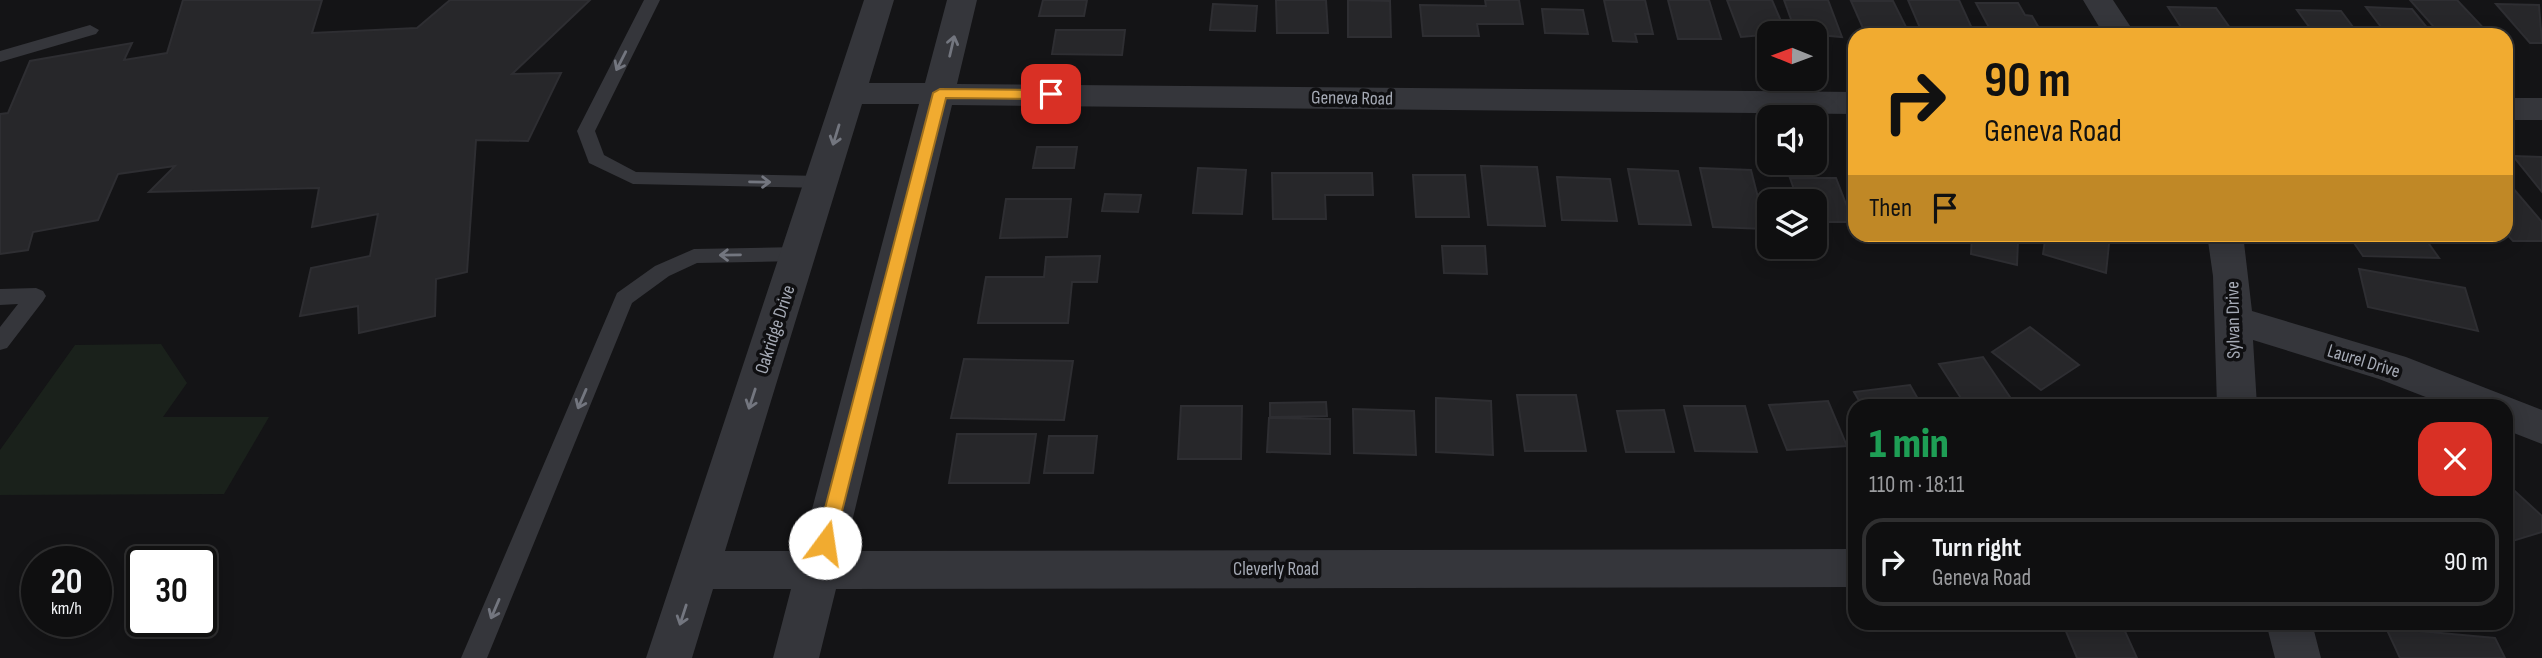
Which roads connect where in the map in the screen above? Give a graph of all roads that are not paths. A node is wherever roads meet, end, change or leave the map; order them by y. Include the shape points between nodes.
1 (652, 0) edge
2 (879, 0) edge
3 (962, 0) edge
4 (2098, 0) edge
5 (2116, 28) edge
6 (90, 30) dead end
7 (0, 57) edge
8 (849, 93) junction
9 (940, 93) junction
10 (1848, 103) edge
11 (2513, 109) edge
12 (2542, 109) edge
13 (821, 183) junction
14 (2226, 242) edge
15 (799, 254) junction
16 (0, 297) edge
17 (2232, 319) junction
18 (0, 342) edge
19 (2237, 399) edge
20 (2474, 399) edge
21 (2513, 415) edge
22 (2542, 428) edge
23 (1848, 568) edge
24 (819, 569) junction
25 (698, 570) junction
26 (2290, 630) edge
27 (474, 658) edge
28 (669, 658) edge
29 (796, 658) edge
30 (2298, 658) edge

1 -> 13 lane via 586,131 596,159 633,178
2 - 8 street, Oakridge Drive
9 -> 3 street
4 - 5 street
6 - 7 lane
8 - 9 street, Geneva Road
8 -> 13 street, Oakridge Drive
9 - 10 street, Geneva Road
9 - 24 street
11 - 12 street
13 - 15 street, Oakridge Drive
14 - 17 street, Sylvan Drive via 2233,284
15 -> 25 street, Oakridge Drive
15 -> 27 lane via 694,256 662,271 624,298
16 - 18 lane via 36,296
17 - 19 street, Sylvan Drive
17 - 20 street, Laurel Drive via 2392,368
21 - 22 street
23 - 24 street, Cleverly Road
24 - 25 street, Cleverly Road
24 - 29 street
25 -> 28 street, Oakridge Drive
26 - 30 street

